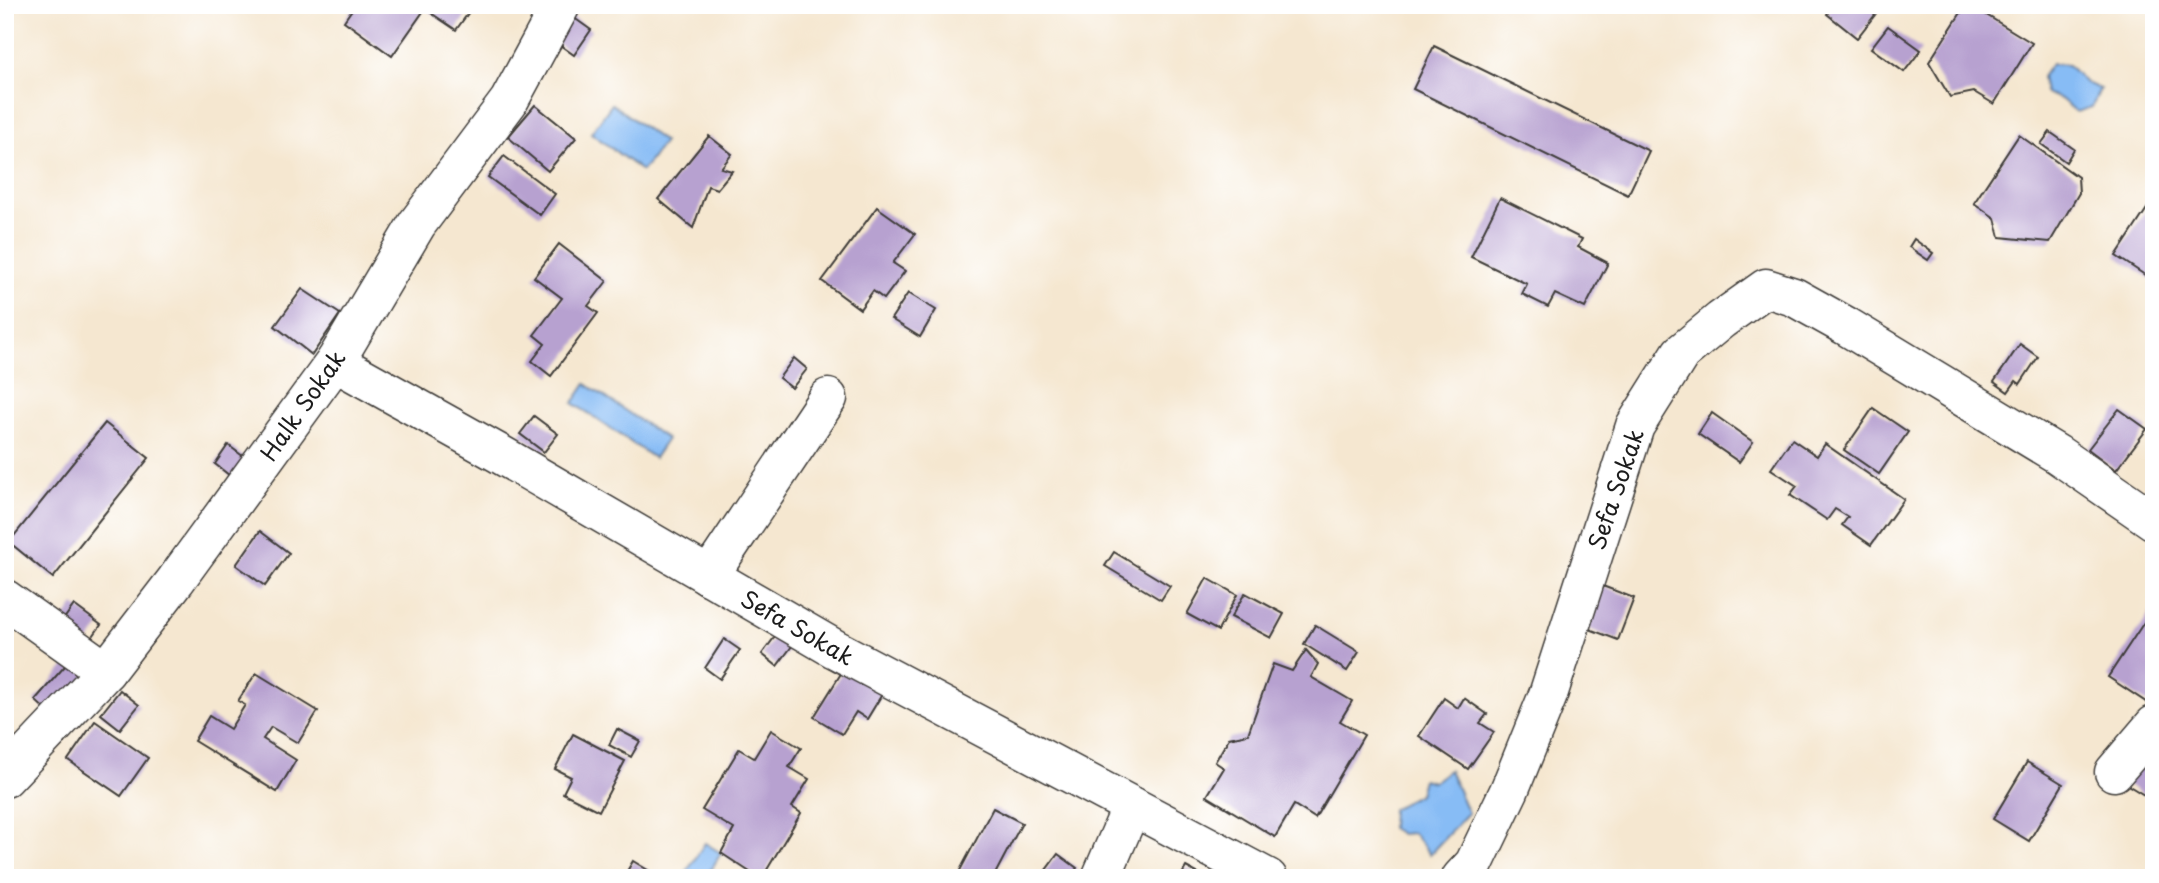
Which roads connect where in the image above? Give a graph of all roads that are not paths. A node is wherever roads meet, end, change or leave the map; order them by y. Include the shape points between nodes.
1 (561, 5) edge
2 (335, 362) junction
3 (828, 398) dead end
4 (2154, 521) edge
5 (709, 576) junction
6 (5, 599) edge
7 (106, 671) junction
8 (2154, 724) edge
9 (2114, 772) dead end
10 (5, 778) edge
11 (1132, 806) junction
12 (1101, 878) edge
13 (1268, 878) edge
14 (1461, 878) edge

1 - 2 street, Halk Sokak via 509,101 417,224
2 - 5 street, Sefa Sokak
2 - 7 street, Halk Sokak
3 - 5 street
4 - 14 street, Sefa Sokak via 2057,454 1846,326 1794,297 1766,288 1681,353 1635,426 1548,695 1509,791 1474,864
5 - 11 street, Sefa Sokak via 835,649
6 - 7 street
7 - 10 street, Halk Sokak
8 - 9 street
11 - 12 street
11 - 13 street, Sefa Sokak

